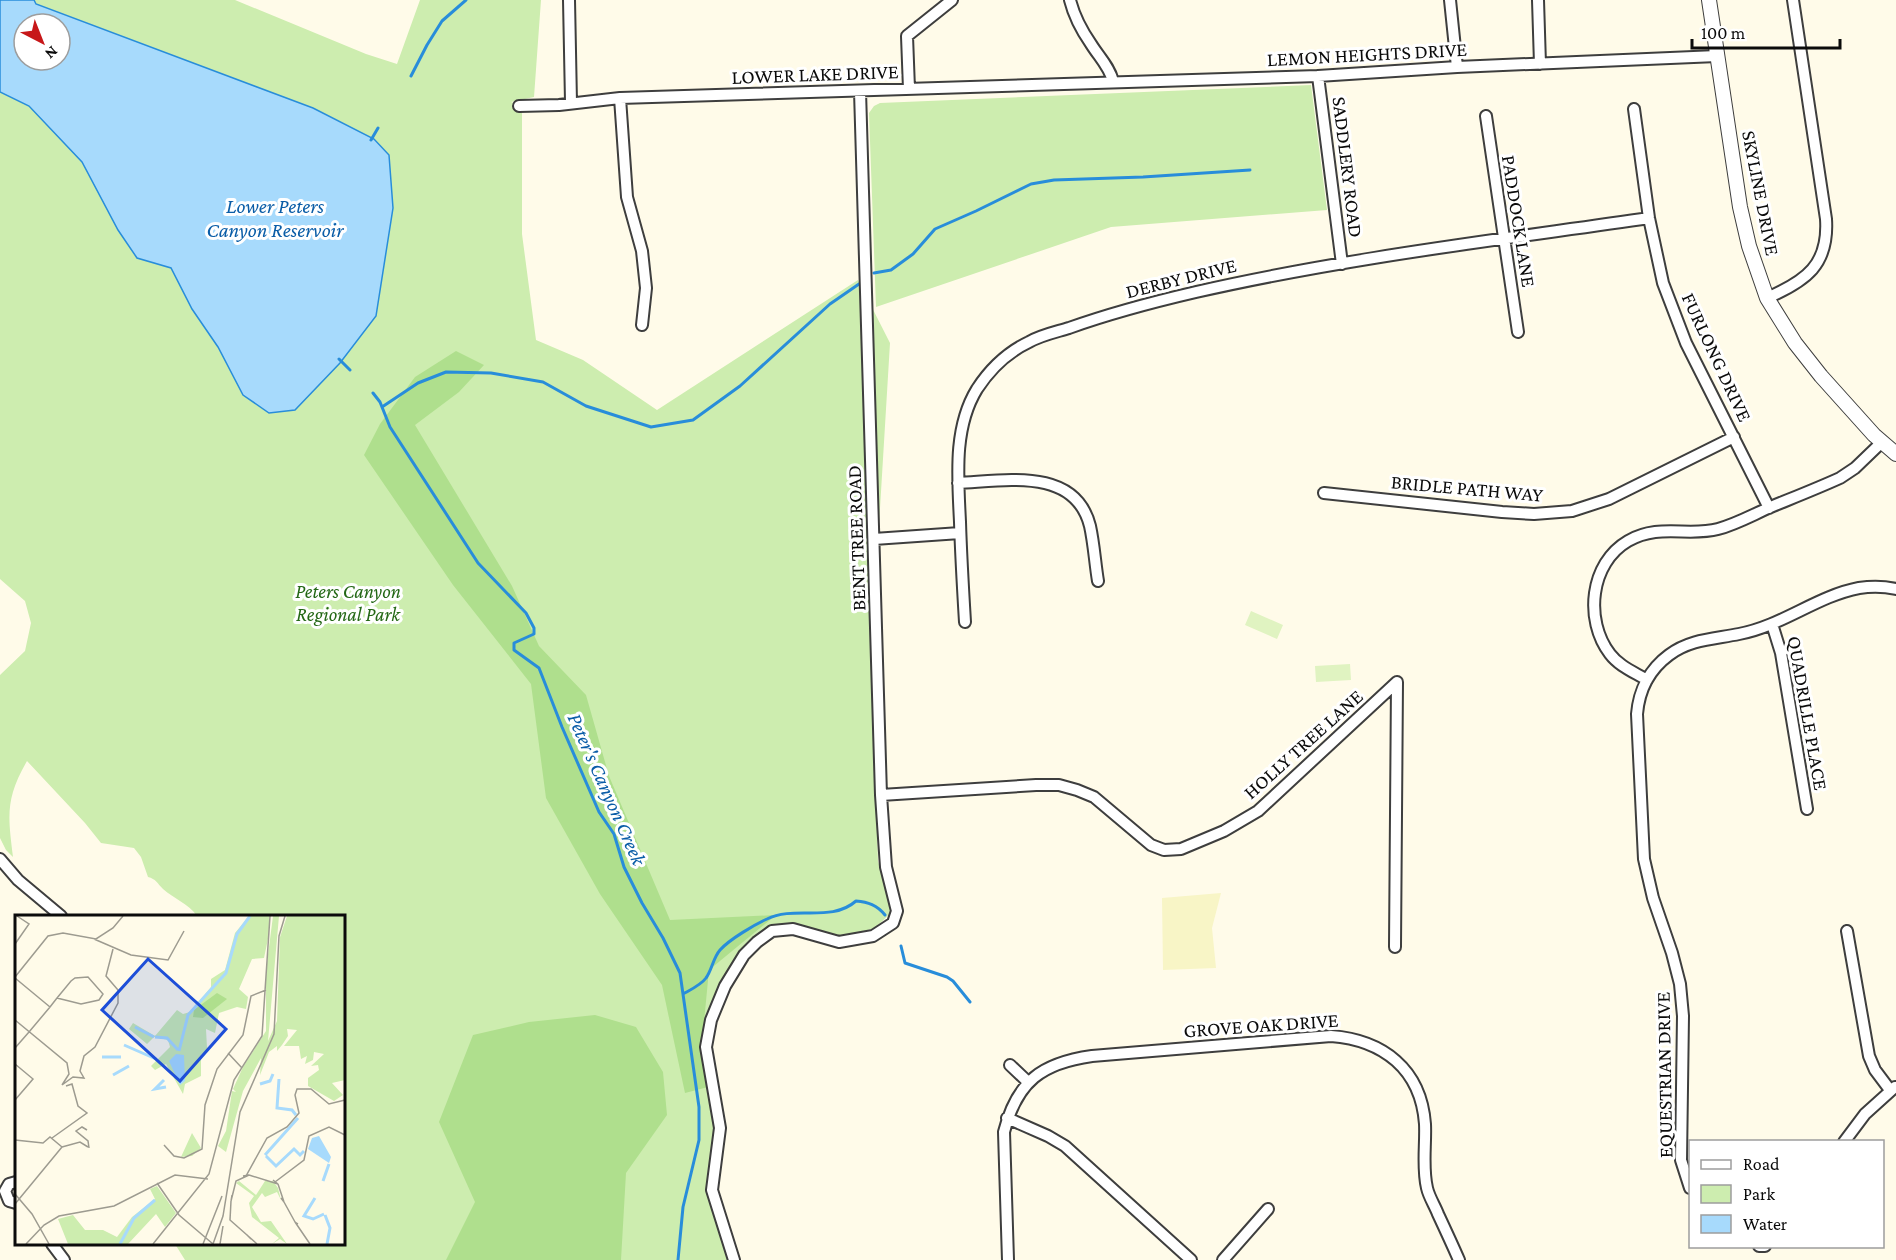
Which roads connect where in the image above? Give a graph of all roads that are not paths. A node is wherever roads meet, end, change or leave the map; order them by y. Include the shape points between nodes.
1 (570, 0) edge
2 (952, 0) edge
3 (1071, 0) edge
4 (1450, 0) edge
5 (1538, 0) edge
6 (1709, 0) edge
7 (1792, 0) edge
8 (1716, 56) junction
9 (1540, 64) junction
10 (1457, 67) junction
11 (1318, 76) junction
12 (1113, 81) junction
13 (909, 88) junction
14 (860, 91) junction
15 (620, 98) junction
16 (571, 102) junction
17 (519, 106) dead end
18 (1634, 109) dead end
19 (1486, 116) dead end
20 (1649, 218) junction
21 (1504, 238) junction
22 (1342, 264) junction
23 (1767, 298) junction
24 (642, 325) dead end
25 (1518, 332) dead end
26 (1734, 437) junction
27 (1881, 443) junction
28 (1896, 454) edge
29 (958, 483) junction
30 (1324, 494) dead end
31 (1769, 508) junction
32 (960, 533) junction
33 (874, 539) junction
34 (1098, 581) dead end
35 (1896, 589) edge
36 (965, 622) dead end
37 (1772, 624) junction
38 (1647, 680) junction
39 (881, 795) junction
40 (1807, 809) dead end
41 (0, 859) edge
42 (59, 915) edge
43 (1847, 931) dead end
44 (1395, 947) dead end
45 (1010, 1065) dead end
46 (1028, 1082) junction
47 (1893, 1088) edge
48 (1007, 1118) junction
49 (1846, 1140) edge
50 (1689, 1185) edge
51 (3, 1186) edge
52 (15, 1203) edge
53 (1268, 1209) dead end
54 (53, 1245) edge
55 (64, 1260) edge
56 (734, 1260) edge
57 (1008, 1260) edge
58 (1191, 1260) edge
59 (1223, 1260) edge
60 (1459, 1260) edge

1 - 16 street
2 - 13 street via 907,36
3 - 12 street via 1076,19
4 - 10 street
5 - 9 street
6 - 8 street, SKYLINE DRIVE
7 - 23 street via 1826,240 1807,276
8 - 9 street, LEMON HEIGHTS DRIVE
8 - 23 street, SKYLINE DRIVE via 1745,232
9 - 10 street, LEMON HEIGHTS DRIVE
10 - 11 street, LEMON HEIGHTS DRIVE
11 - 12 street, LEMON HEIGHTS DRIVE
11 - 22 street, SADDLERY ROAD
12 - 13 street, LOWER LAKE DRIVE
13 - 14 street, LOWER LAKE DRIVE
14 - 15 street, LOWER LAKE DRIVE
14 - 33 street, BENT TREE ROAD
15 - 16 street, LOWER LAKE DRIVE
15 - 24 street via 627,196 642,251 646,288
16 - 17 street, LOWER LAKE DRIVE
18 - 20 street, FURLONG DRIVE
19 - 21 street, PADDOCK LANE
20 - 21 street, DERBY DRIVE
20 - 26 street, FURLONG DRIVE via 1663,283 1682,333
21 - 22 street, DERBY DRIVE
21 - 25 street, PADDOCK LANE
22 - 29 street, DERBY DRIVE via 1169,298 1064,329 1016,349 986,376 968,408 962,426
23 - 27 street, SKYLINE DRIVE via 1806,357
26 - 30 street, BRIDLE PATH WAY via 1617,495 1572,511 1513,513
26 - 31 street, FURLONG DRIVE
27 - 28 street, SKYLINE DRIVE
27 - 31 street via 1840,478
29 - 32 street, DERBY DRIVE
29 - 34 street via 1028,479 1050,483 1068,493 1089,525
31 - 38 street via 1715,530 1670,530 1644,535 1611,555 1597,582 1597,630 1620,665
32 - 33 street
32 - 36 street, DERBY DRIVE
33 - 39 street, BENT TREE ROAD
35 - 37 street via 1880,585 1839,593
37 - 38 street via 1685,645 1667,656
37 - 40 street, QUADRILLE PLACE via 1781,652
38 - 50 street, EQUESTRIAN DRIVE via 1636,714 1641,825 1648,879 1680,984 1681,1160
39 - 44 street, HOLLY TREE LANE via 1059,785 1094,797 1151,845 1164,850 1180,849 1224,831 1258,811 1397,682
39 - 56 street, BENT TREE ROAD via 886,867 897,911 893,922 873,936 839,942 793,929 772,931 744,955 711,1020 706,1047 720,1128 712,1190
41 - 42 street
43 - 47 street via 1869,1056 1875,1070
45 - 46 street
46 - 48 street, GROVE OAK DRIVE
46 - 60 street, GROVE OAK DRIVE via 1060,1063 1092,1056 1330,1036 1370,1043 1396,1060 1420,1094 1427,1190
47 - 49 street via 1865,1114
48 - 57 street via 1004,1132
48 - 58 street via 1065,1146
51 - 52 street via 7,1198
53 - 59 street
54 - 55 street

